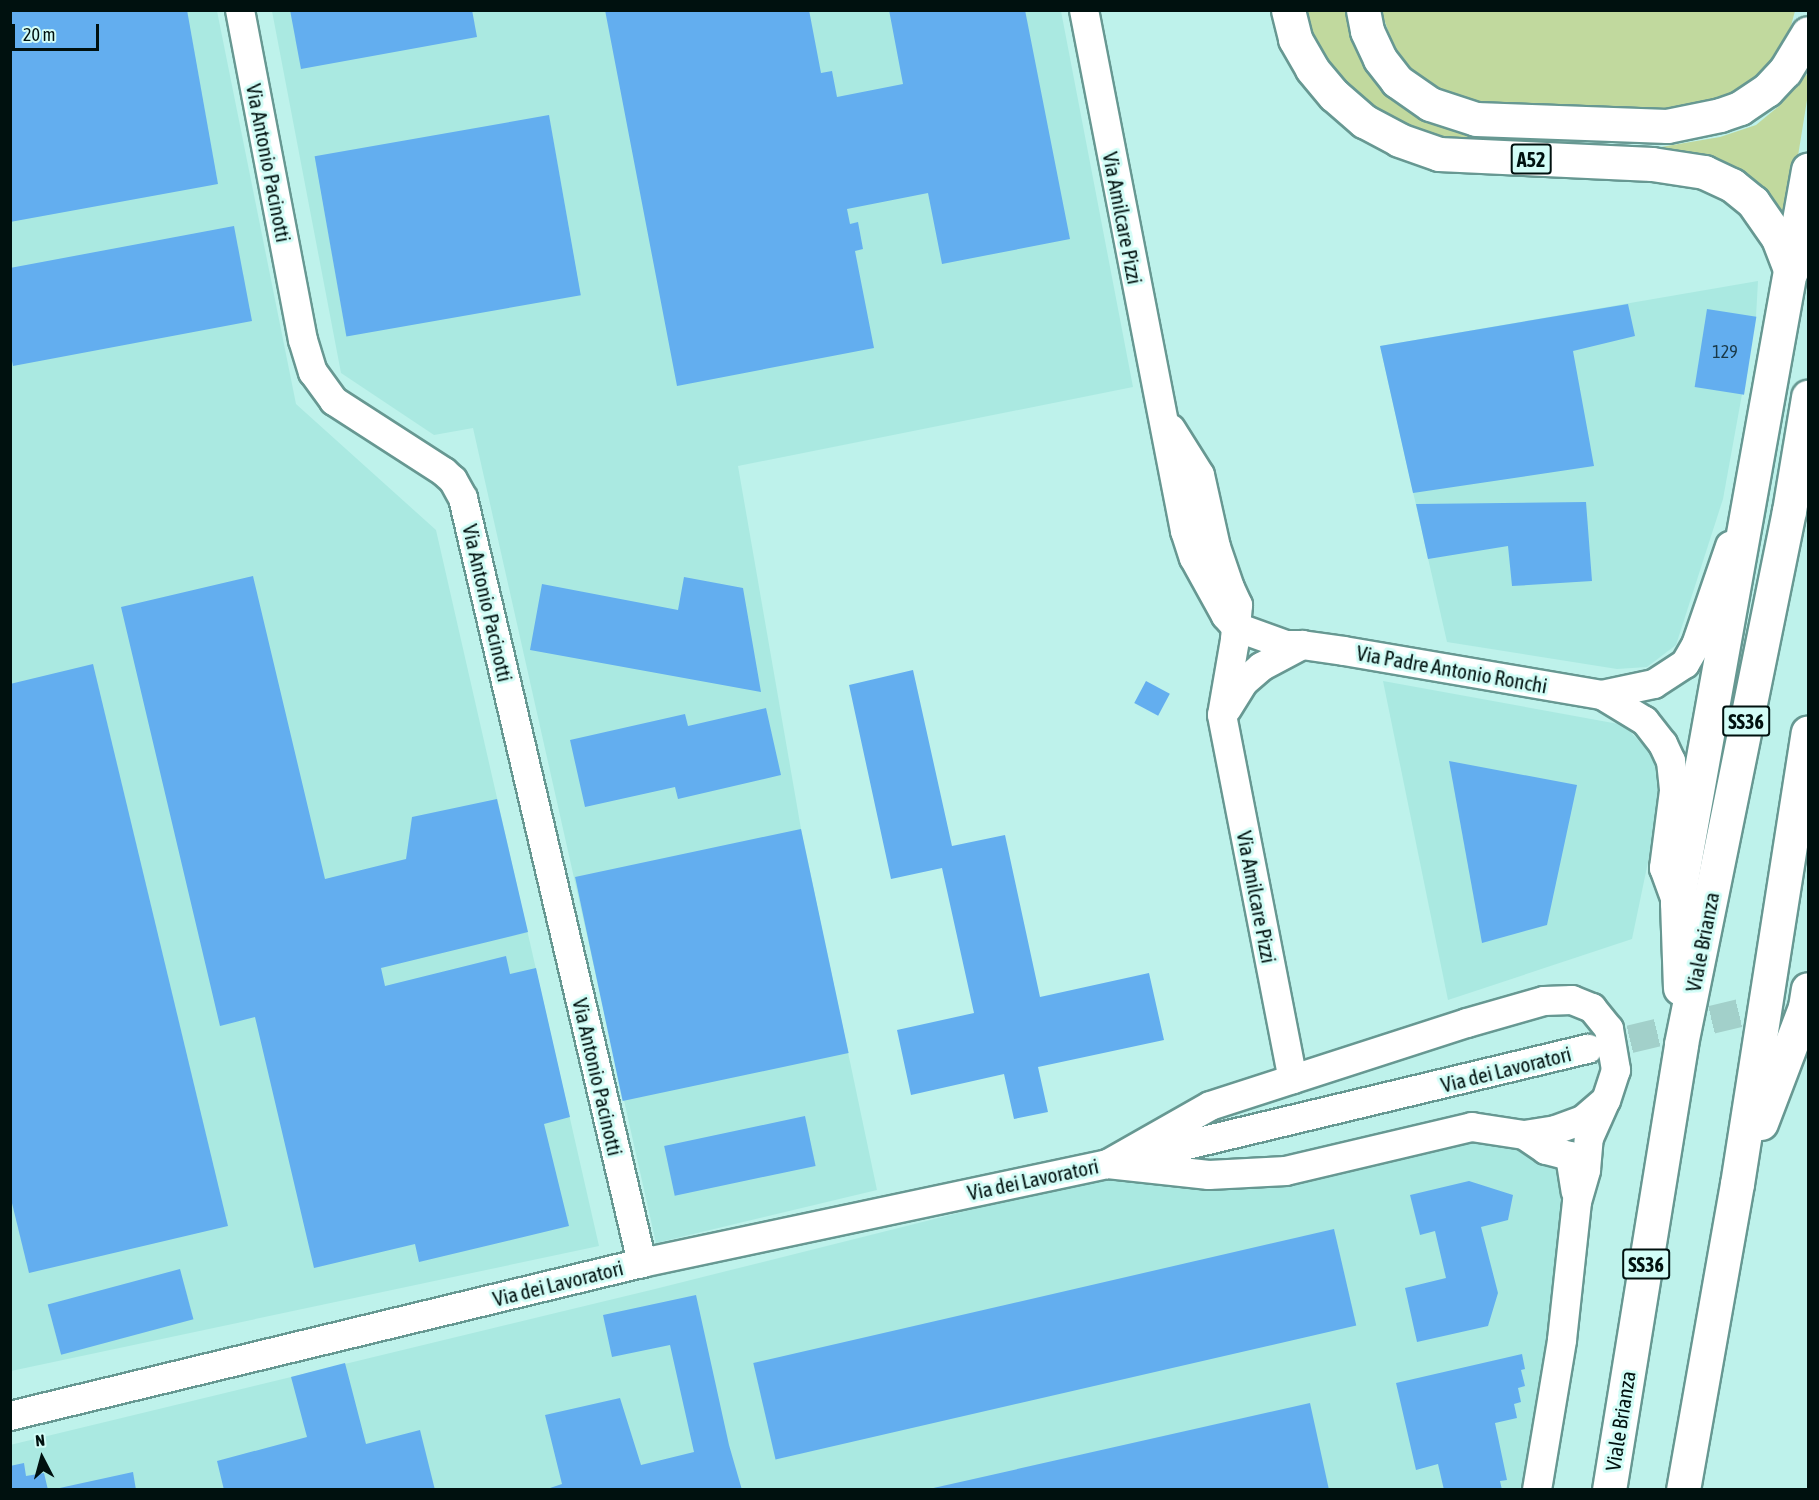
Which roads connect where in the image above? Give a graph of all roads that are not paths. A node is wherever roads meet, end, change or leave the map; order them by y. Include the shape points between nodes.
1 (240, 10) edge
2 (1084, 10) edge
3 (1287, 10) edge
4 (1363, 10) edge
5 (1809, 33) edge
6 (1809, 170) edge
7 (1791, 272) junction
8 (1809, 397) edge
9 (1748, 513) junction
10 (1237, 616) junction
11 (1302, 645) junction
12 (1602, 695) junction
13 (1222, 715) junction
14 (1809, 733) edge
15 (1809, 789) edge
16 (1791, 835) junction
17 (1677, 903) junction
18 (1809, 989) edge
19 (1682, 1044) junction
20 (1588, 1049) tunnel mouth
21 (1293, 1079) junction
22 (1606, 1100) junction
23 (1524, 1135) junction
24 (1108, 1164) junction
25 (1737, 1184) junction
26 (1577, 1202) junction
27 (642, 1263) junction
28 (10, 1416) edge
29 (1607, 1487) edge
30 (1537, 1490) edge
31 (1683, 1490) edge

1 - 27 street, Via Antonio Pacinotti via 303,340 313,372 334,401 444,472 463,498
2 - 10 street, Via Amilcare Pizzi via 1185,531 1215,599
3 - 7 highway, A52 via 1295,39 1312,69 1334,95 1364,120 1399,140 1438,154 1652,164 1704,172 1732,185 1753,202 1778,238
4 - 5 highway via 1380,60 1397,81 1430,104 1476,119 1667,126 1720,115 1740,108 1767,90 1785,71
6 - 7 highway
7 - 9 highway
8 - 19 highway, Viale Brianza / SS36
9 - 12 street via 1730,547 1696,645 1684,664 1654,684
9 - 17 highway
10 - 11 street, Via Padre Antonio Ronchi via 1286,645
10 - 13 street, Via Amilcare Pizzi
11 - 12 street, Via Padre Antonio Ronchi
11 - 13 street via 1261,667
12 - 17 street via 1645,721 1664,744 1671,761 1674,791 1664,868
13 - 21 street, Via Amilcare Pizzi
14 - 16 highway
15 - 16 highway
16 - 25 highway
17 - 19 highway
18 - 25 highway
19 - 29 highway, Viale Brianza / SS36
20 - 24 street, Via dei Lavoratori
21 - 22 street, Via dei Lavoratori via 1544,1001 1572,1000 1592,1008 1609,1029 1616,1070
21 - 24 street, Via dei Lavoratori via 1210,1106
22 - 23 street, Via dei Lavoratori via 1583,1120 1556,1130
22 - 26 street, Via dei Lavoratori via 1589,1138
23 - 24 street, Via dei Lavoratori via 1472,1127 1286,1171 1209,1175
23 - 26 street, Via dei Lavoratori via 1546,1150 1570,1156
24 - 27 street, Via dei Lavoratori
25 - 31 highway
26 - 30 street, Via dei Lavoratori via 1562,1340
27 - 28 street, Via dei Lavoratori

